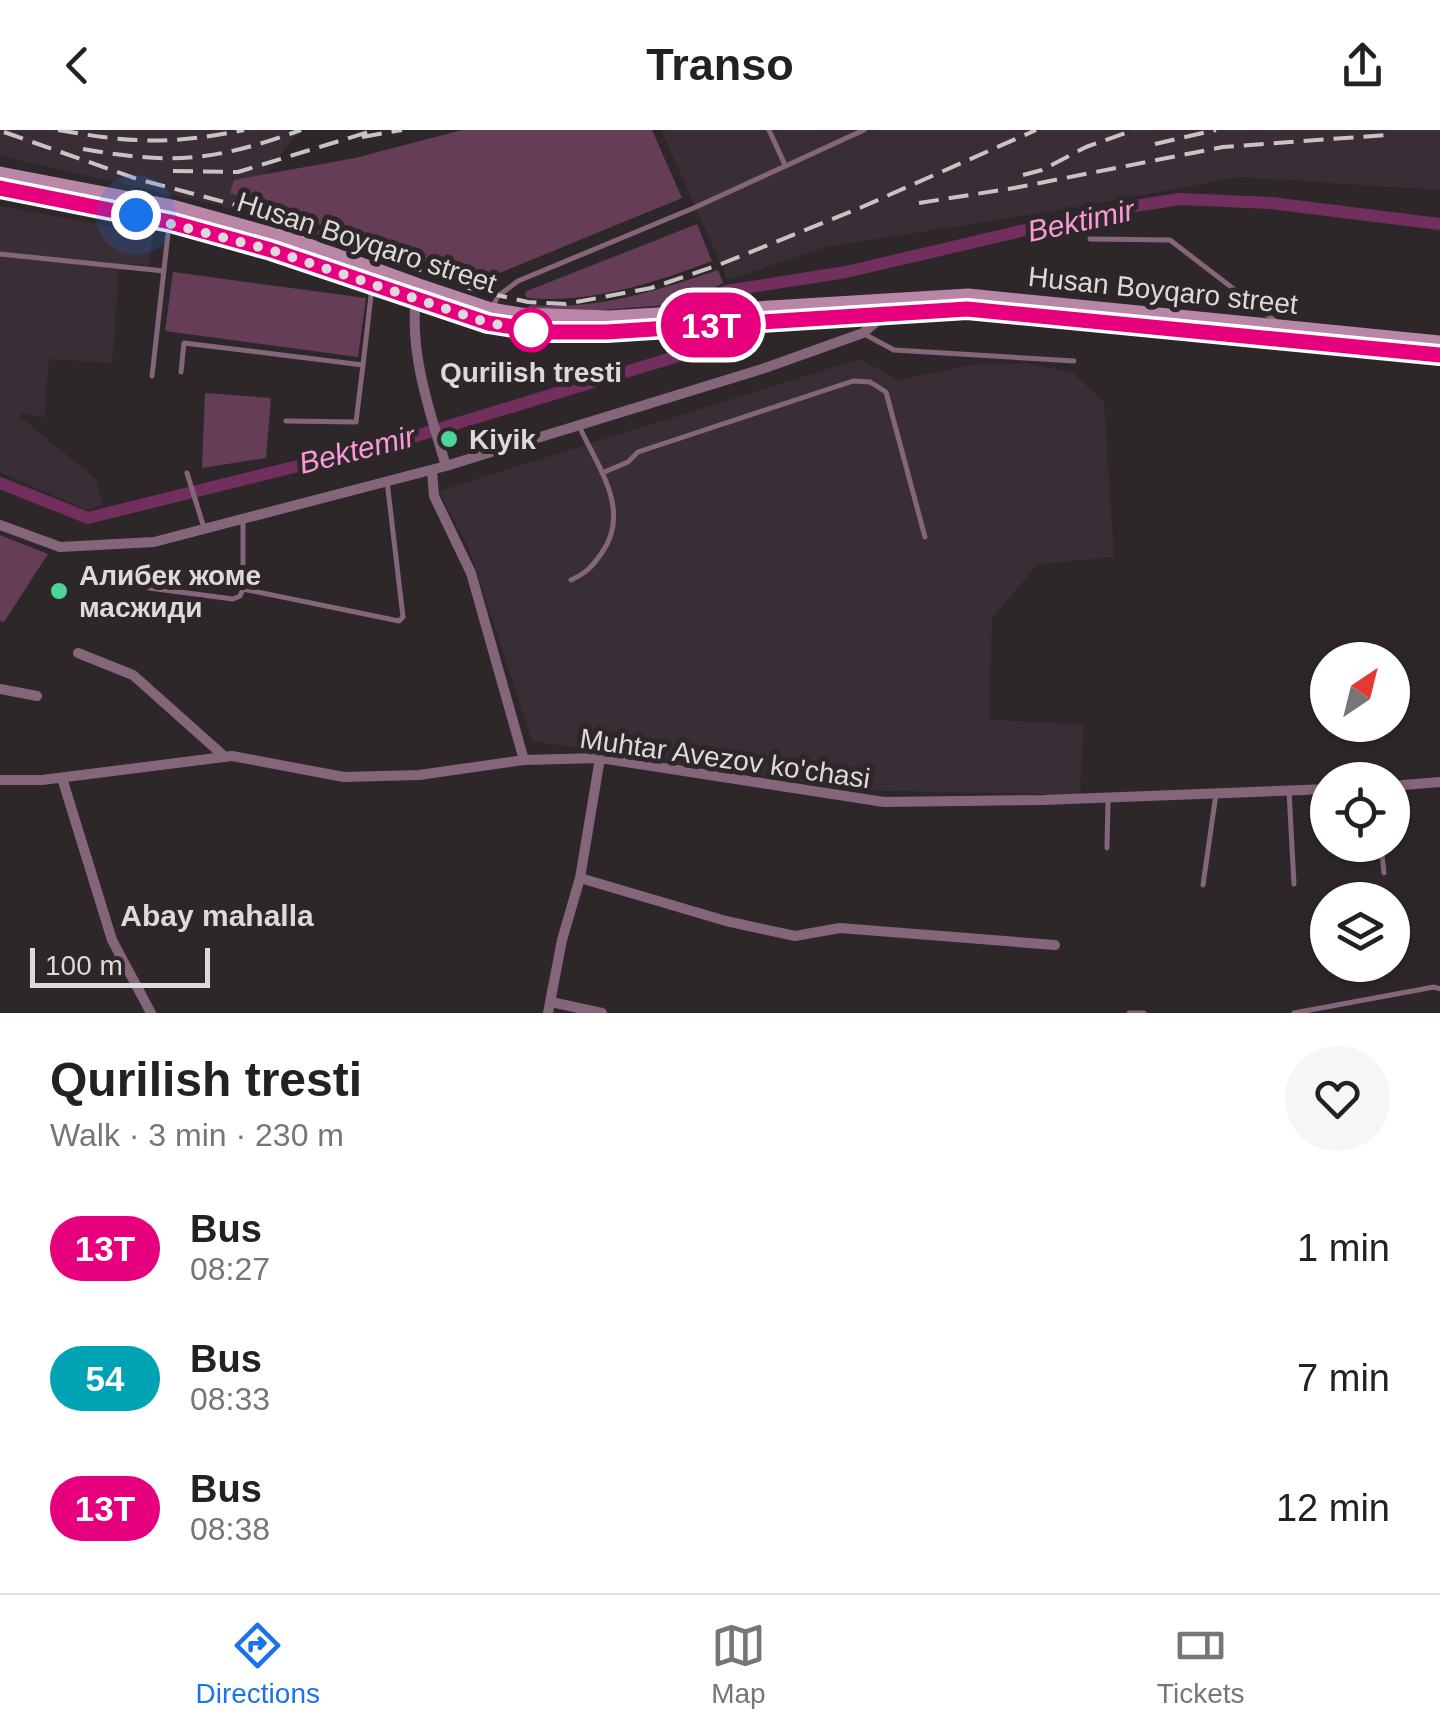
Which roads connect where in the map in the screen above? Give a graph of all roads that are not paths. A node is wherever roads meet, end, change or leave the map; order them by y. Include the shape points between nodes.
1 (769, 130) edge
2 (864, 130) edge
3 (785, 166) junction
4 (0, 174) edge
5 (0, 188) edge
6 (170, 222) junction
7 (1090, 239) dead end
8 (0, 254) edge
9 (164, 270) junction
10 (372, 284) junction
11 (417, 293) junction
12 (886, 314) junction
13 (490, 316) junction
14 (741, 317) junction
15 (1285, 328) junction
16 (863, 334) junction
17 (1440, 343) edge
18 (1440, 355) edge
19 (1074, 360) dead end
20 (363, 365) junction
21 (181, 372) dead end
22 (152, 376) dead end
23 (286, 421) dead end
24 (579, 425) junction
25 (446, 466) junction
26 (432, 470) junction
27 (602, 473) junction
28 (186, 474) dead end
29 (387, 480) junction
30 (243, 519) junction
31 (0, 525) edge
32 (204, 529) junction
33 (925, 536) dead end
34 (571, 580) dead end
35 (149, 588) dead end
36 (243, 589) junction
37 (78, 653) dead end
38 (0, 689) edge
39 (37, 696) dead end
40 (225, 757) junction
41 (600, 758) junction
42 (524, 760) junction
43 (62, 778) junction
44 (0, 780) edge
45 (1440, 782) edge
46 (1410, 784) edge
47 (1310, 789) edge
48 (1290, 790) junction
49 (1216, 794) junction
50 (1108, 797) junction
51 (1108, 848) dead end
52 (1383, 862) edge
53 (1384, 873) dead end
54 (580, 878) junction
55 (1203, 884) dead end
56 (1294, 884) dead end
57 (1054, 945) dead end
58 (1440, 989) edge
59 (550, 1007) edge
60 (151, 1013) edge
61 (602, 1013) edge
62 (1130, 1013) edge
63 (1144, 1013) edge
64 (1294, 1013) edge

1 - 3 lane
2 - 3 lane
3 - 13 lane via 518,281 498,296
4 - 11 main road, Husan Boyqaro street via 172,207 298,242
5 - 6 main road, Husan Boyqaro street
6 - 9 lane
6 - 10 main road, Husan Boyqaro street
7 - 15 lane via 1170,240
8 - 9 lane
9 - 22 lane
10 - 11 main road, Husan Boyqaro street
10 - 20 lane
11 - 13 main road, Husan Boyqaro street
11 - 25 street via 414,328
12 - 14 main road, Husan Boyqaro street
12 - 16 street
12 - 18 main road, Husan Boyqaro street via 967,309
13 - 14 main road, Husan Boyqaro street via 576,333
14 - 15 main road, Husan Boyqaro street via 968,296
15 - 17 main road, Husan Boyqaro street
16 - 19 lane via 894,350
16 - 24 street
20 - 21 lane via 184,343
20 - 23 lane via 356,422
24 - 25 street
24 - 27 lane
25 - 26 street
26 - 29 street
26 - 42 street via 434,496 470,574
27 - 33 lane via 638,452 854,381 870,382 886,392
27 - 34 lane via 617,512 610,542 588,572
28 - 32 lane
29 - 30 street
29 - 36 lane via 399,621
30 - 32 street
30 - 36 lane
31 - 32 street via 60,547 154,542
35 - 36 lane via 233,599
37 - 40 street via 133,675
38 - 39 street
40 - 42 street, Muhtar Avezov ko'chasi via 344,777 419,775
40 - 43 street, Muhtar Avezov ko'chasi
41 - 42 street, Muhtar Avezov ko'chasi
41 - 50 street, Muhtar Avezov ko'chasi via 884,802
41 - 54 street
43 - 44 street, Muhtar Avezov ko'chasi
43 - 60 street via 112,940
45 - 46 street
47 - 48 street, Muhtar Avezov ko'chasi
48 - 49 street, Muhtar Avezov ko'chasi
48 - 56 lane
49 - 50 street, Muhtar Avezov ko'chasi
49 - 55 lane
50 - 51 lane
52 - 53 lane
54 - 57 street via 795,936 840,928
54 - 59 street
58 - 64 lane
59 - 61 street
62 - 63 lane

